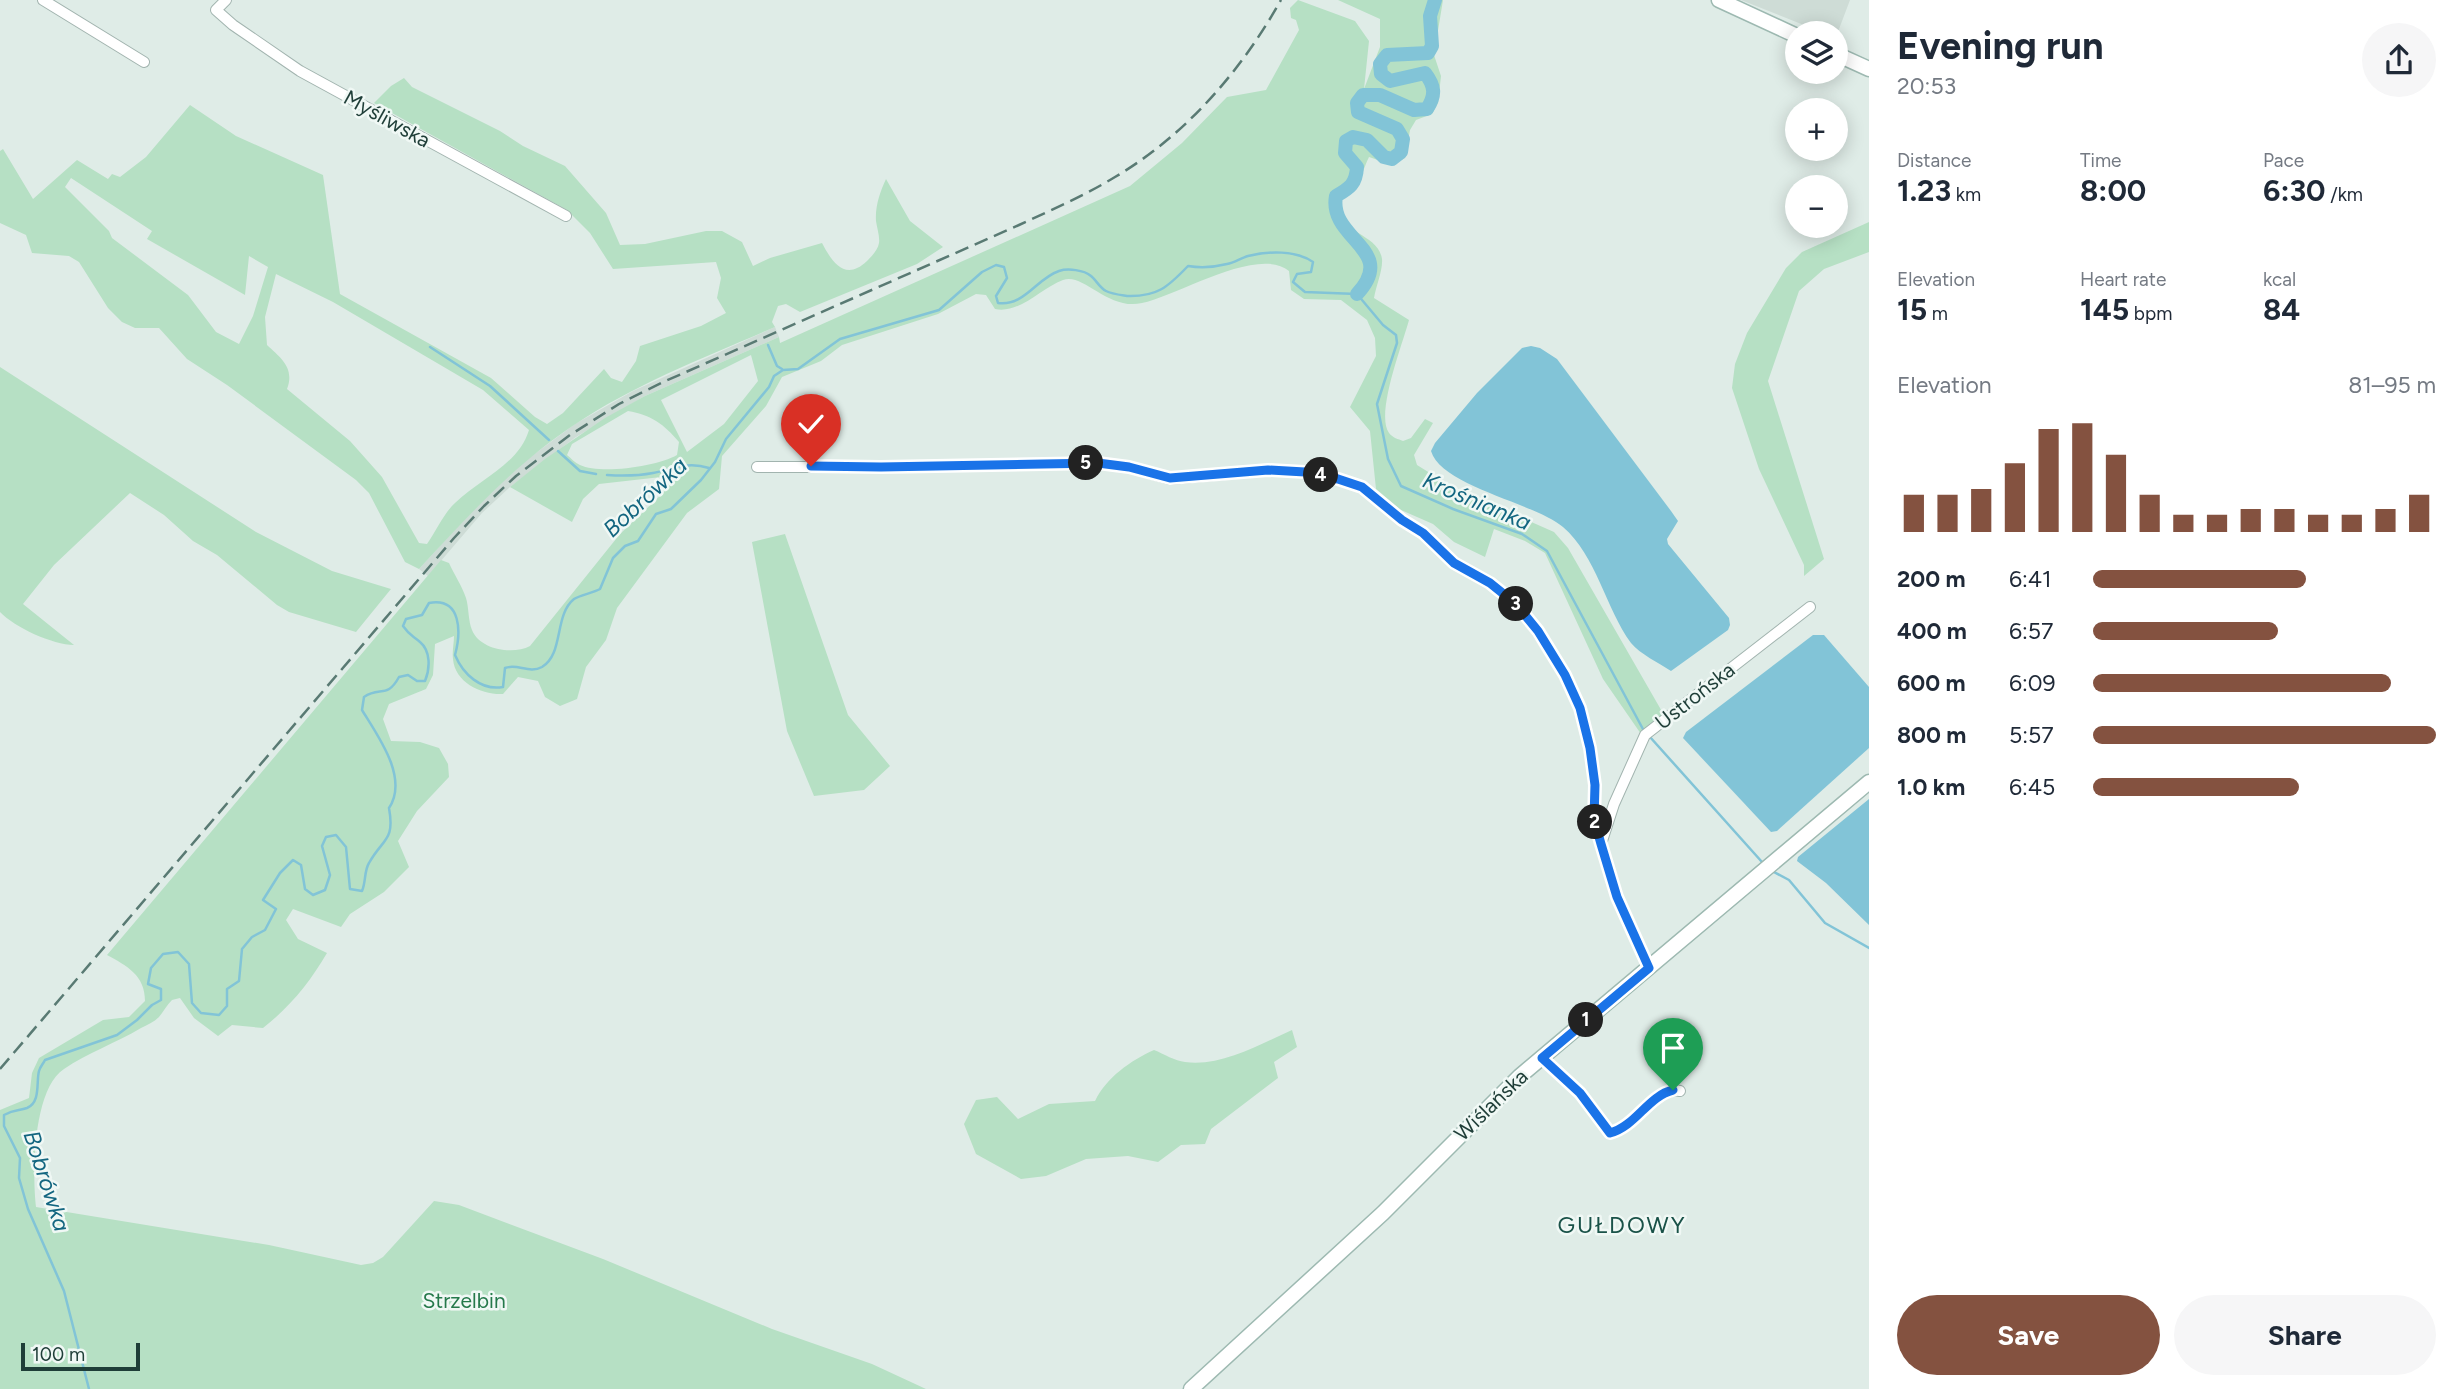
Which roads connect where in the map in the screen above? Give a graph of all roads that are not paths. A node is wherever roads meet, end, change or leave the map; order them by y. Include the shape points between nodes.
1 (43, 0) edge
2 (226, 0) edge
3 (1719, 0) edge
4 (1785, 30) edge
5 (1848, 59) edge
6 (144, 62) dead end
7 (1869, 69) edge
8 (566, 216) dead end
9 (757, 467) dead end
10 (1810, 607) dead end
11 (1869, 782) edge
12 (1601, 844) junction
13 (1649, 968) junction
14 (1542, 1058) junction
15 (1680, 1091) dead end
16 (1191, 1389) edge

1 - 6 street
2 - 8 street, Myśliwska via 216,10 300,71
3 - 4 street
5 - 7 street
9 - 12 street via 1098,463 1170,478 1268,470 1305,472 1362,487 1454,563 1516,604 1538,631 1580,708 1590,748 1594,819
10 - 12 street, Ustrońska via 1648,733 1636,750
11 - 13 street, Wiślańska
12 - 13 street via 1617,897
13 - 14 street, Wiślańska
14 - 15 street via 1580,1093 1610,1133 1623,1128 1667,1091
14 - 16 street, Wiślańska via 1383,1213

